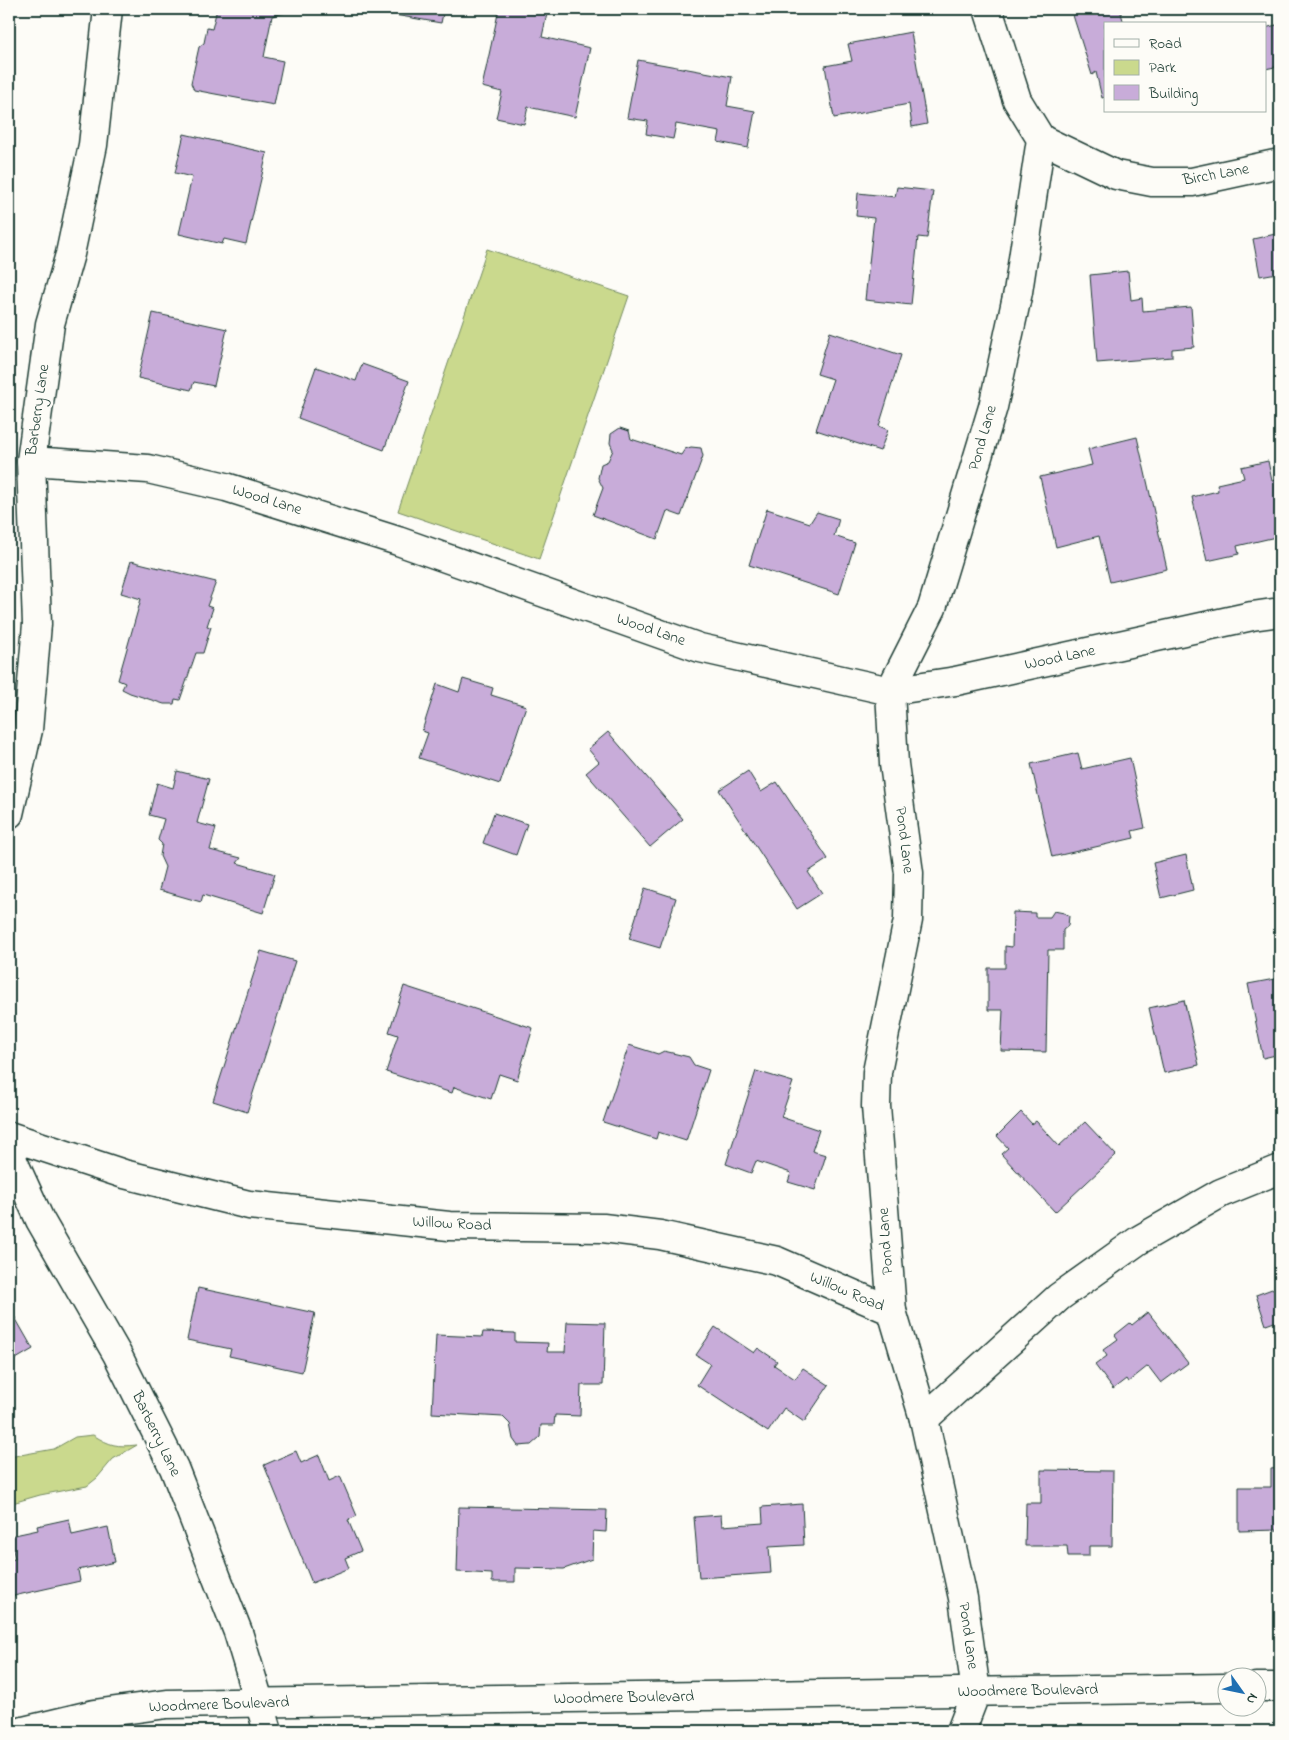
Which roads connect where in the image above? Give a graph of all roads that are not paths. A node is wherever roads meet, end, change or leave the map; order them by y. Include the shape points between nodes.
1 (108, 9) edge
2 (988, 9) edge
3 (1041, 139) junction
4 (1280, 163) edge
5 (31, 462) junction
6 (1280, 612) edge
7 (890, 691) junction
8 (9, 814) edge
9 (9, 1136) edge
10 (9, 1152) edge
11 (1280, 1169) edge
12 (892, 1311) junction
13 (924, 1419) junction
14 (1266, 1687) edge
15 (1280, 1687) edge
16 (1216, 1688) edge
17 (976, 1692) junction
18 (258, 1703) junction
19 (23, 1731) edge
20 (268, 1731) edge
21 (961, 1731) edge

1 - 5 street, Barberry Lane via 93,145 70,254 50,324
2 - 3 street via 1017,100
3 - 4 street, Birch Lane via 1116,175 1152,182 1192,182
3 - 7 street, Pond Lane via 1018,292 993,407 932,608
5 - 7 street, Wood Lane via 148,469 226,487 398,541 700,648
5 - 8 street, Barberry Lane via 37,624 28,730
6 - 7 street, Wood Lane via 956,681
7 - 12 street, Pond Lane via 894,764 909,872 908,920 877,1072 876,1106
9 - 12 street, Willow Road via 124,1174 249,1205 449,1226 603,1228 660,1235 777,1261
10 - 18 street, Barberry Lane via 40,1220 117,1354 174,1468 238,1632
11 - 13 street via 1221,1194 1139,1240 1059,1297
12 - 13 street, Pond Lane
13 - 17 street, Pond Lane via 963,1598
14 - 15 street
16 - 17 street, Woodmere Boulevard
17 - 18 street, Woodmere Boulevard
17 - 21 street
18 - 19 street, Woodmere Boulevard via 167,1704 94,1714
18 - 20 street, Barberry Lane

